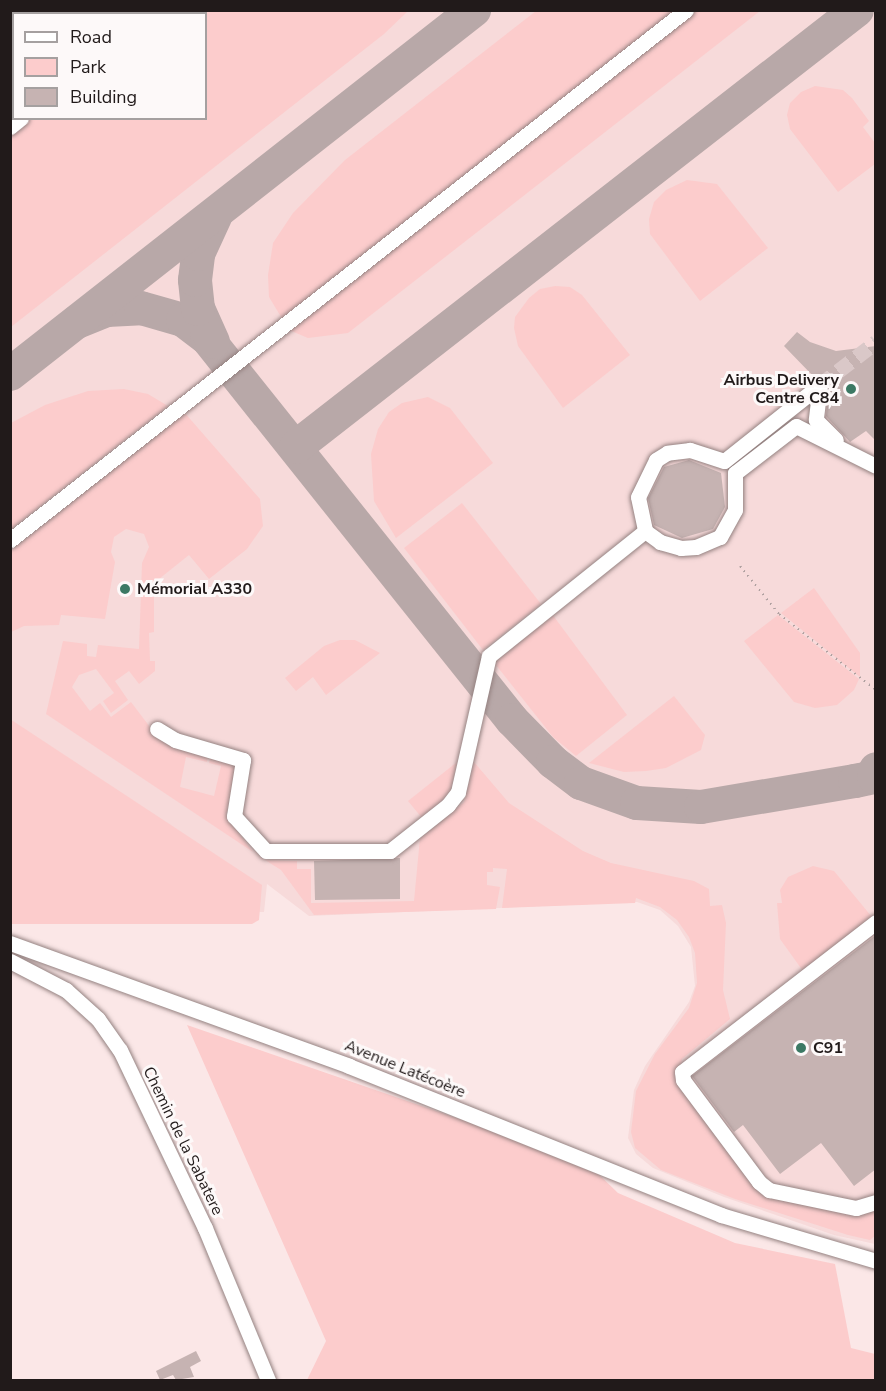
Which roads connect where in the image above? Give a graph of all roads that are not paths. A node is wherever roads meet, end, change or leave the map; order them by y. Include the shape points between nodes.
1 (686, 10) edge
2 (795, 405) junction
3 (806, 431) junction
4 (876, 459) edge
5 (876, 466) edge
6 (645, 531) junction
7 (10, 540) edge
8 (157, 729) dead end
9 (876, 922) edge
10 (10, 943) edge
11 (10, 961) edge
12 (876, 1202) edge
13 (876, 1261) edge
14 (268, 1380) edge

1 - 7 street
2 - 3 street
2 - 4 street via 820,385 818,423 831,437
2 - 6 street via 724,461 690,450 667,453 656,460 638,497
3 - 5 street
3 - 6 street via 796,426 735,473 735,510 720,537 696,547 681,548 660,542
6 - 8 street via 489,656 458,792 448,805 390,851 266,851 234,816 243,760 175,740
9 - 12 street via 682,1072 683,1080 769,1190 856,1208
10 - 13 street, Avenue Latécoère via 349,1066 721,1215
11 - 14 street, Chemin de la Sabatere via 66,990 98,1019 120,1050 205,1228

